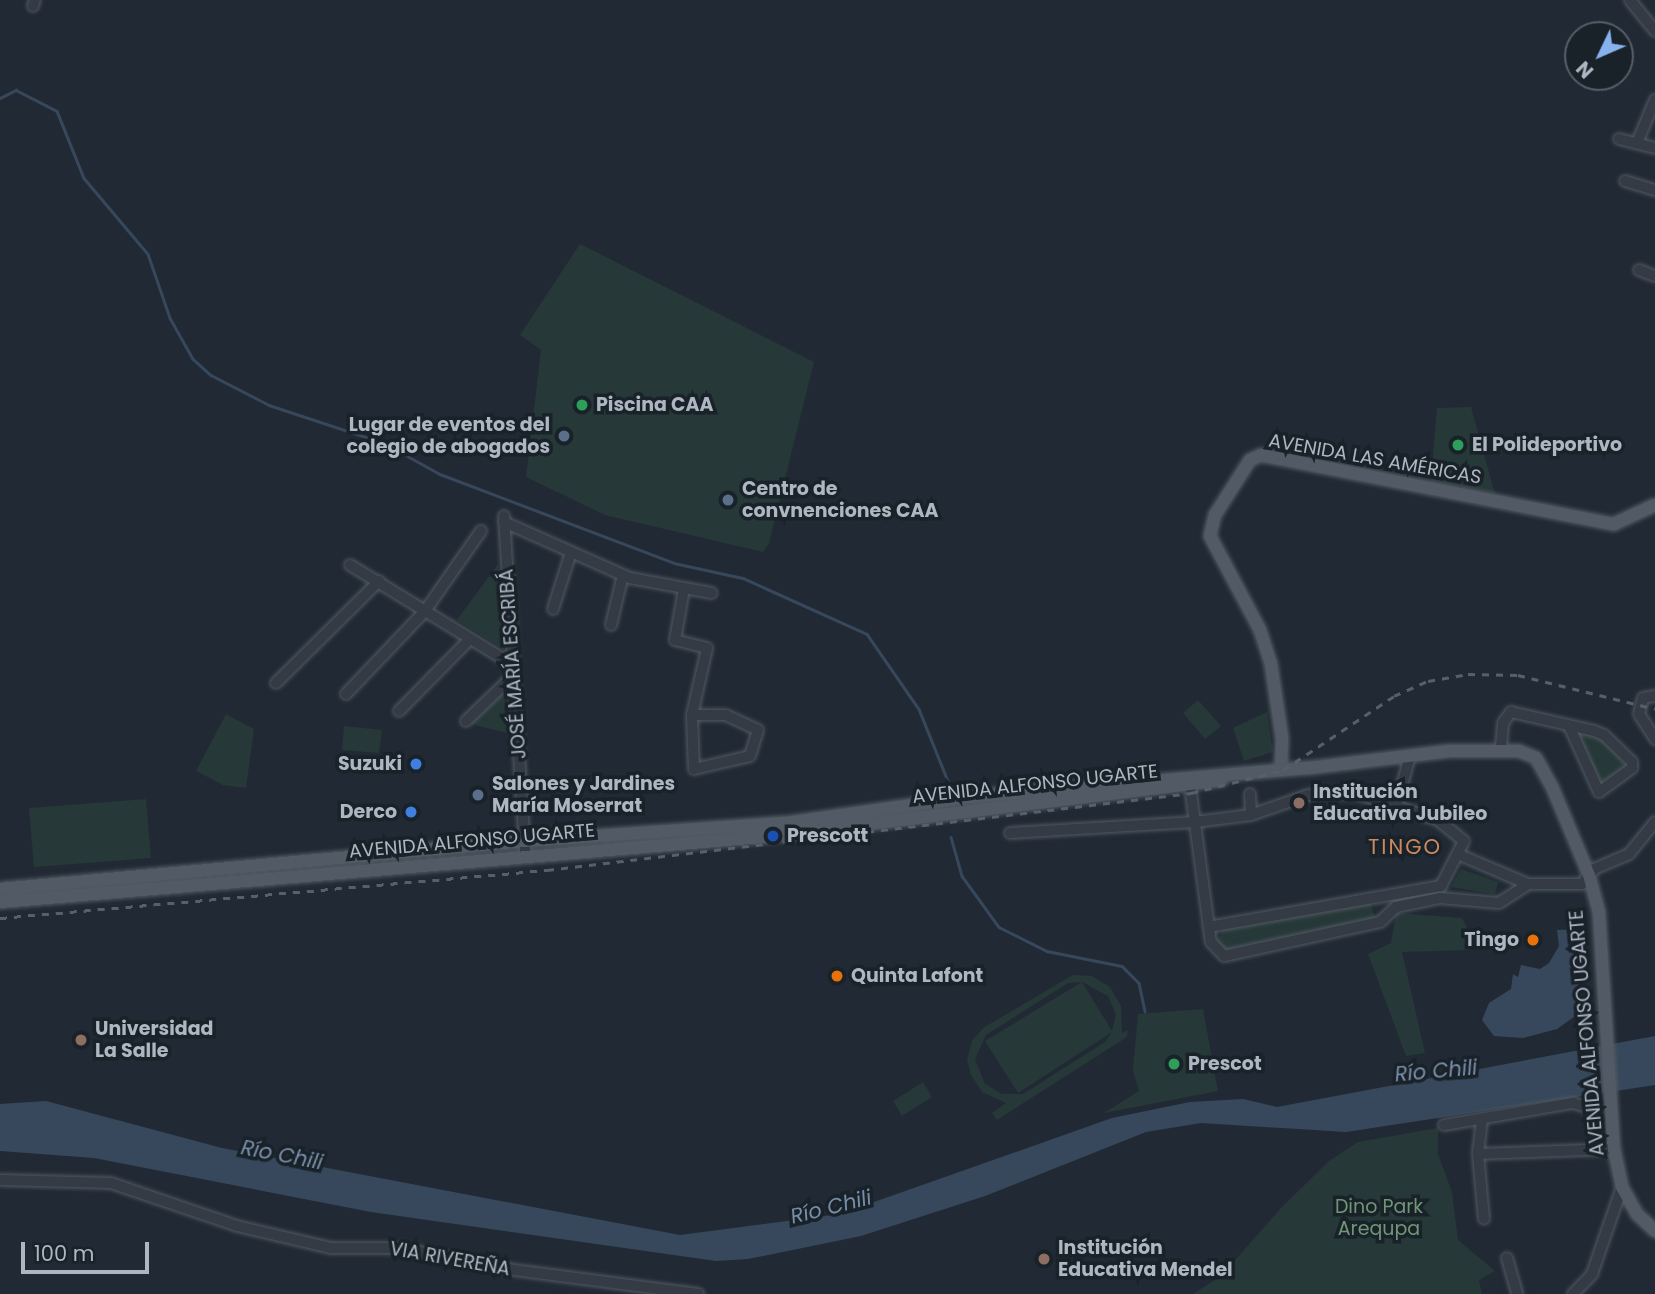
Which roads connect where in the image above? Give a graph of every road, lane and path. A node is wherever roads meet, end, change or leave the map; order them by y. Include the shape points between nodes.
1 (1630, 0) edge
2 (1655, 31) edge
3 (1654, 104) edge
4 (1619, 139) dead end
5 (1637, 143) junction
6 (1655, 148) edge
7 (1625, 181) dead end
8 (1655, 190) edge
9 (1639, 270) dead end
10 (1655, 276) edge
11 (1655, 505) edge
12 (481, 531) dead end
13 (570, 555) junction
14 (350, 565) dead end
15 (623, 575) junction
16 (379, 581) junction
17 (684, 589) junction
18 (712, 593) dead end
19 (553, 609) dead end
20 (425, 611) junction
21 (611, 625) dead end
22 (470, 639) junction
23 (513, 670) junction
24 (276, 684) dead end
25 (346, 694) dead end
26 (1655, 696) edge
27 (400, 711) dead end
28 (692, 715) junction
29 (466, 721) dead end
30 (1569, 726) junction
31 (1655, 739) edge
32 (1501, 747) junction
33 (1409, 755) junction
34 (1281, 770) junction
35 (1189, 781) junction
36 (1250, 794) dead end
37 (1397, 805) junction
38 (1251, 815) junction
39 (1195, 822) junction
40 (1655, 822) edge
41 (1010, 833) dead end
42 (524, 848) junction
43 (1460, 855) junction
44 (1589, 875) junction
45 (1528, 884) junction
46 (1441, 886) junction
47 (0, 889) edge
48 (1386, 894) junction
49 (1440, 898) junction
50 (0, 902) edge
51 (1392, 911) junction
52 (1209, 927) junction
53 (1586, 1107) dead end
54 (1482, 1121) junction
55 (1444, 1125) dead end
56 (1614, 1149) junction
57 (1478, 1154) junction
58 (0, 1180) edge
59 (1622, 1186) junction
60 (1484, 1219) dead end
61 (1655, 1231) edge
62 (1507, 1258) dead end
63 (698, 1294) edge
64 (1517, 1294) edge
65 (1573, 1294) edge

1 - 2 street
3 - 5 street
4 - 5 street
5 - 6 street
7 - 8 street
9 - 10 street
11 - 34 main road, AVENIDA LAS AMÉRICAS via 1614,524 1261,455 1250,460 1215,515 1210,536 1216,555 1260,630 1271,664 1282,738
12 - 20 street
13 - 15 street
13 - 19 street
13 - 23 street, JOSÉ MARÍA ESCRIBÁ via 504,519
14 - 16 street
15 - 17 street
15 - 21 street
16 - 20 street
16 - 24 street
17 - 18 street
17 - 28 street via 675,640 707,648
20 - 22 street
20 - 25 street
22 - 23 street
22 - 27 street
23 - 29 street
23 - 42 street, JOSÉ MARÍA ESCRIBÁ
26 - 31 street via 1643,698 1639,714
28 - 28 street via 694,769 750,756 758,730 726,715
30 - 30 street via 1599,792 1632,768 1632,762 1604,735
30 - 32 street via 1511,712 1503,723
32 - 33 main road, AVENIDA ALFONSO UGARTE
32 - 44 main road, AVENIDA ALFONSO UGARTE via 1536,758
33 - 34 main road, AVENIDA ALFONSO UGARTE
33 - 37 street
34 - 35 main road, AVENIDA ALFONSO UGARTE
35 - 39 street
35 - 42 main road, AVENIDA ALFONSO UGARTE via 947,806 773,836
36 - 38 street
37 - 38 street via 1335,793 1308,795
37 - 43 street via 1452,830 1464,841
38 - 39 street
39 - 41 street
39 - 52 street
40 - 44 street via 1629,854
42 - 47 main road, AVENIDA ALFONSO UGARTE
42 - 50 main road, AVENIDA ALFONSO UGARTE
43 - 45 street
43 - 46 street
44 - 45 street via 1582,884
44 - 56 main road, AVENIDA ALFONSO UGARTE via 1600,913
45 - 49 street via 1499,903
46 - 48 street
46 - 49 street
48 - 51 street
48 - 52 street
49 - 51 street
51 - 52 street via 1380,922 1239,956 1224,956 1211,942
53 - 54 street via 1573,1103
54 - 55 street
54 - 57 street
56 - 57 street
56 - 59 main road, AVENIDA ALFONSO UGARTE
57 - 60 street
58 - 63 street, VIA RIVEREÑA via 111,1183 237,1226 331,1248 399,1248 585,1281
59 - 61 main road, AVENIDA ALFONSO UGARTE via 1637,1214
59 - 65 street via 1592,1274
62 - 64 street

